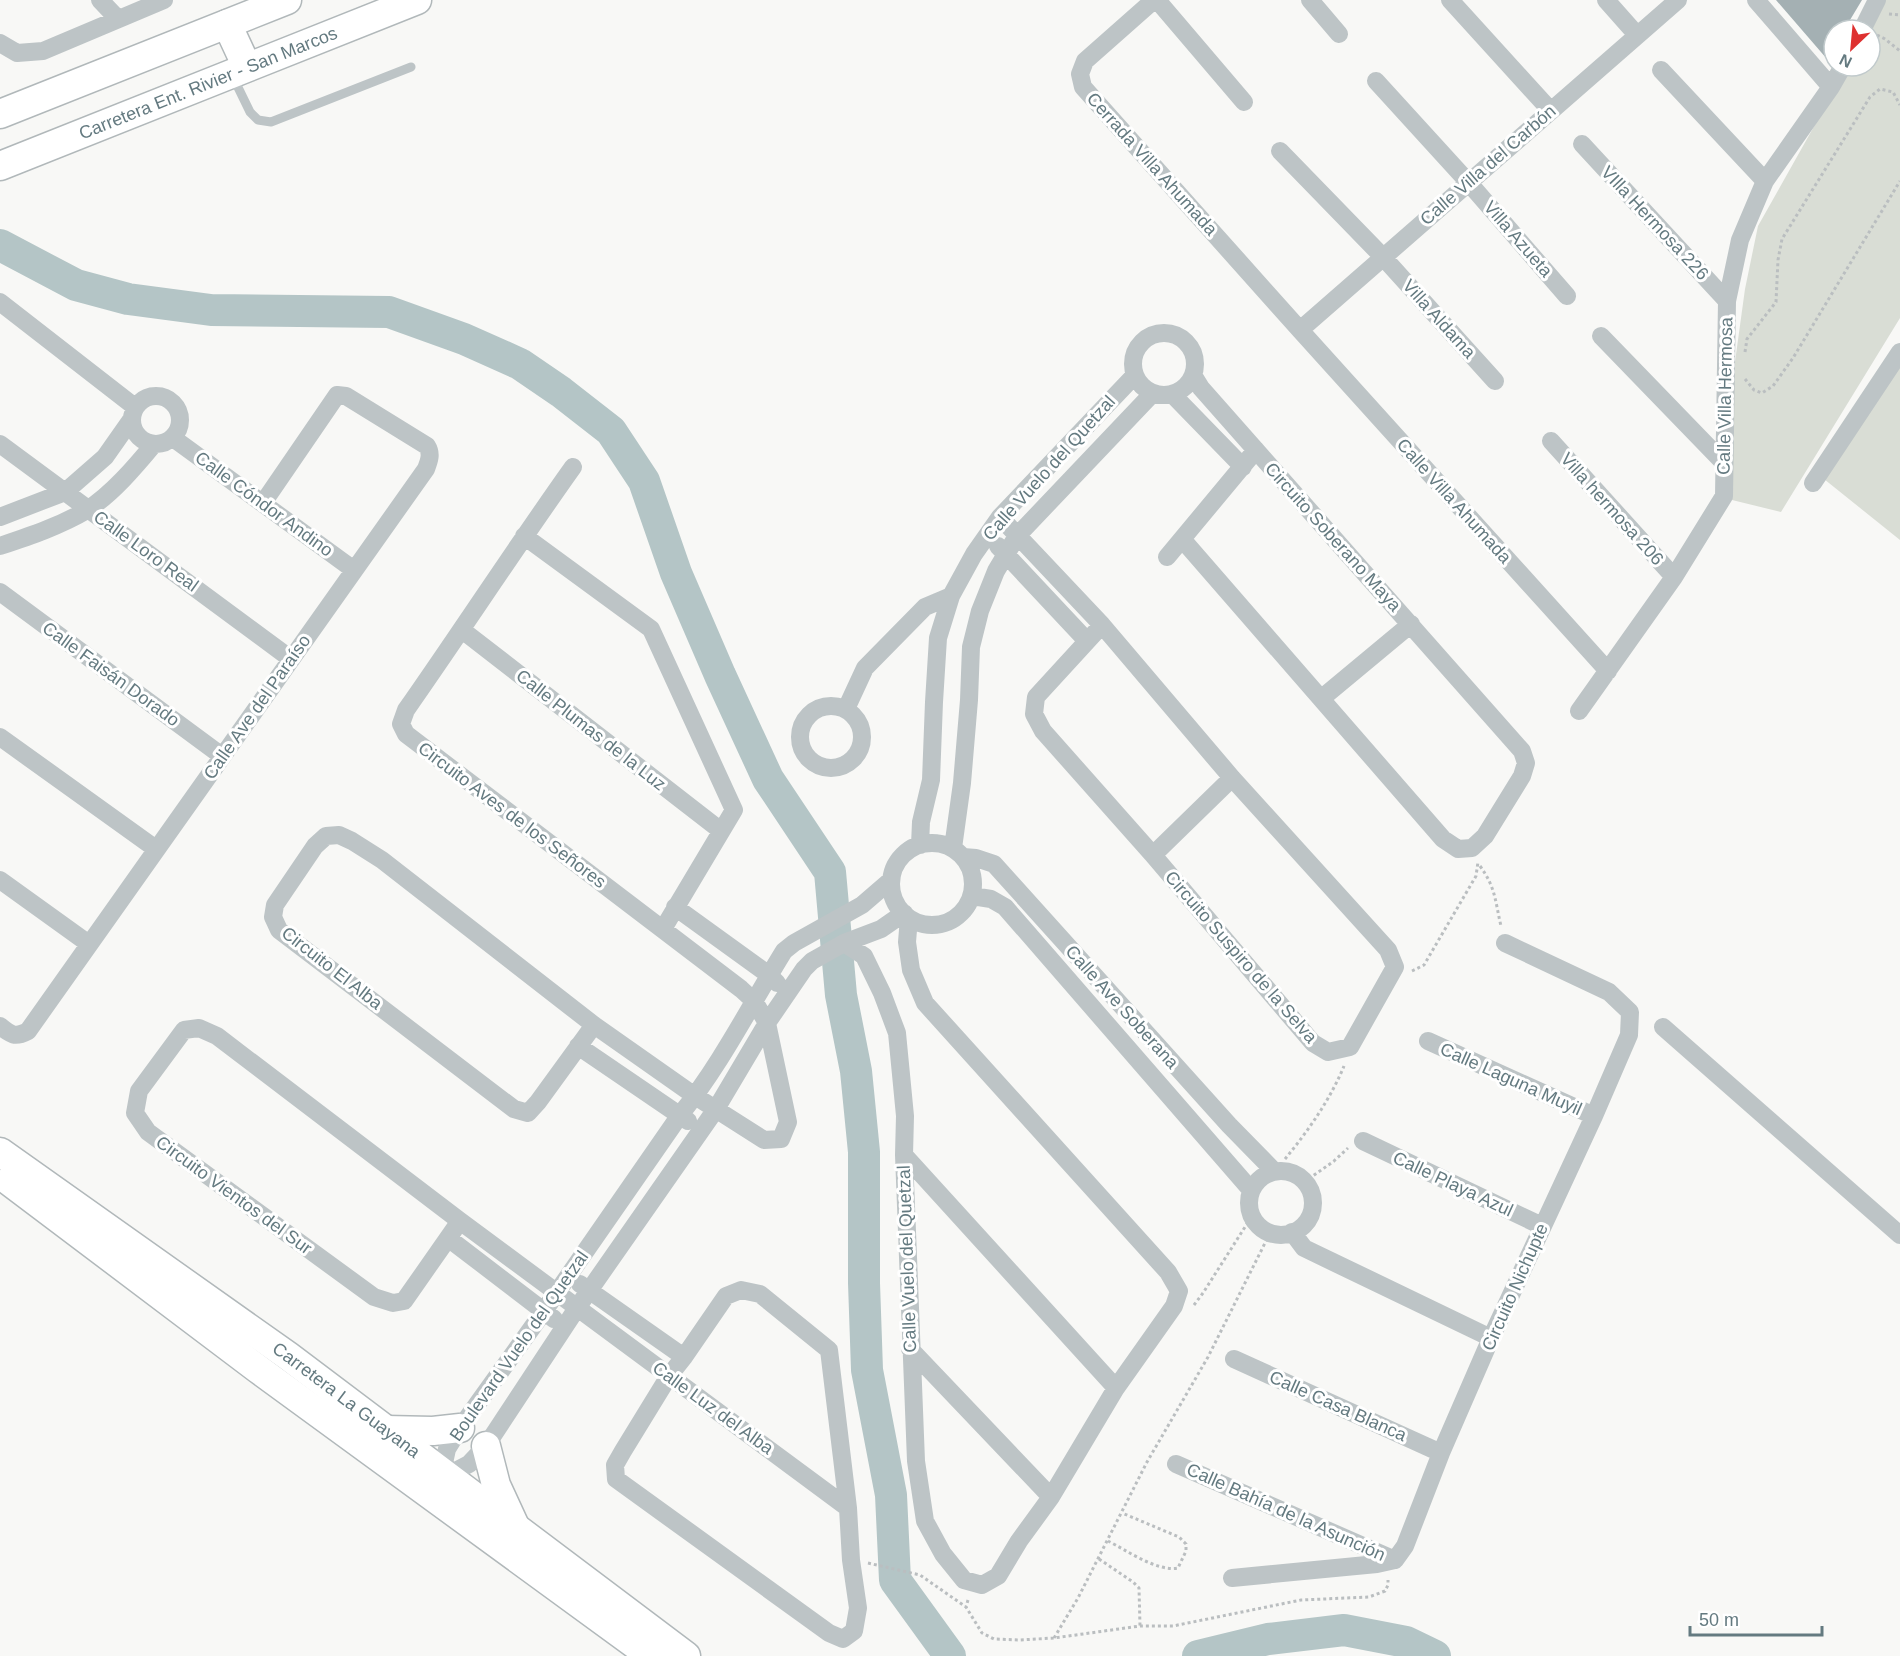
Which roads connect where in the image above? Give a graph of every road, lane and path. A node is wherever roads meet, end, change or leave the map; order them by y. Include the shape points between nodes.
1 (100, 0) edge
2 (164, 0) edge
3 (287, 0) edge
4 (417, 0) edge
5 (1155, 0) edge
6 (1310, 0) edge
7 (1450, 0) edge
8 (1606, 0) edge
9 (1678, 0) edge
10 (1756, 0) edge
11 (1877, 0) edge
12 (1868, 18) edge
13 (118, 19) junction
14 (227, 24) junction
15 (1339, 34) dead end
16 (1637, 35) junction
17 (1882, 38) edge
18 (0, 43) edge
19 (1900, 51) edge
20 (411, 67) dead end
21 (1661, 70) dead end
22 (239, 71) junction
23 (1837, 78) edge
24 (1376, 81) dead end
25 (1832, 87) junction
26 (1244, 102) dead end
27 (1900, 105) edge
28 (1551, 111) junction
29 (0, 114) edge
30 (1582, 144) dead end
31 (1280, 151) dead end
32 (0, 166) edge
33 (1766, 181) junction
34 (1900, 181) edge
35 (1469, 183) junction
36 (1383, 257) junction
37 (1567, 296) dead end
38 (1727, 301) junction
39 (0, 302) edge
40 (1300, 330) junction
41 (1601, 336) dead end
42 (1900, 352) edge
43 (1745, 354) dead end
44 (1745, 372) dead end
45 (1135, 375) junction
46 (1193, 375) junction
47 (1496, 381) dead end
48 (1162, 394) junction
49 (133, 414) junction
50 (173, 438) junction
51 (1551, 441) dead end
52 (0, 444) edge
53 (154, 444) junction
54 (1256, 450) junction
55 (1724, 462) junction
56 (573, 467) dead end
57 (1243, 467) junction
58 (1813, 483) dead end
59 (65, 492) junction
60 (262, 503) junction
61 (88, 509) junction
62 (0, 517) edge
63 (1000, 517) junction
64 (986, 534) junction
65 (524, 536) junction
66 (1017, 536) junction
67 (1182, 539) junction
68 (0, 546) edge
69 (1006, 553) junction
70 (1167, 556) dead end
71 (354, 570) junction
72 (1674, 577) junction
73 (0, 592) edge
74 (951, 596) junction
75 (1411, 624) junction
76 (1102, 625) junction
77 (462, 630) junction
78 (1087, 641) junction
79 (291, 659) junction
80 (1608, 671) junction
81 (1322, 698) junction
82 (846, 709) dead end
83 (1579, 711) dead end
84 (0, 737) edge
85 (222, 756) junction
86 (1232, 778) junction
87 (720, 830) junction
88 (920, 844) junction
89 (156, 849) junction
90 (958, 853) junction
91 (1152, 855) junction
92 (1476, 856) junction
93 (0, 880) edge
94 (891, 880) junction
95 (972, 896) junction
96 (675, 907) junction
97 (907, 915) junction
98 (663, 929) junction
99 (1505, 943) joint
100 (89, 944) junction
101 (844, 944) junction
102 (1395, 967) junction
103 (770, 975) junction
104 (786, 993) junction
105 (754, 1001) junction
106 (767, 1023) junction
107 (594, 1025) junction
108 (0, 1026) edge
109 (1663, 1027) dead end
110 (1428, 1041) dead end
111 (578, 1046) junction
112 (1350, 1047) junction
113 (695, 1096) junction
114 (716, 1109) junction
115 (680, 1115) junction
116 (1594, 1116) junction
117 (701, 1131) junction
118 (1363, 1141) joint
119 (0, 1152) edge
120 (904, 1155) junction
121 (1274, 1171) junction
122 (0, 1175) edge
123 (1297, 1175) junction
124 (1251, 1190) junction
125 (1252, 1216) junction
126 (460, 1221) junction
127 (1542, 1226) junction
128 (1292, 1232) junction
129 (1270, 1233) junction
130 (1900, 1235) edge
131 (448, 1239) junction
132 (568, 1276) junction
133 (590, 1291) junction
134 (557, 1292) junction
135 (1174, 1306) junction
136 (577, 1308) junction
137 (544, 1311) junction
138 (564, 1327) junction
139 (1491, 1338) junction
140 (910, 1349) junction
141 (684, 1357) junction
142 (1234, 1359) dead end
143 (258, 1370) junction
144 (669, 1376) junction
145 (1116, 1388) junction
146 (460, 1428) junction
147 (386, 1430) junction
148 (486, 1446) junction
149 (1441, 1453) junction
150 (1176, 1464) dead end
151 (446, 1476) junction
152 (1050, 1497) junction
153 (849, 1508) junction
154 (1122, 1513) junction
155 (517, 1528) junction
156 (1108, 1541) junction
157 (1099, 1559) junction
158 (851, 1560) junction
159 (1395, 1560) junction
160 (1377, 1564) junction
161 (1232, 1578) dead end
162 (964, 1580) junction
163 (575, 1601) junction
164 (966, 1607) junction
165 (1140, 1626) junction
166 (1054, 1638) junction
167 (651, 1656) edge
168 (686, 1656) edge

1 - 13 street
2 - 13 street
3 - 14 main road
4 - 22 main road, Carretera Ent. Rivier - San Marcos
5 - 26 street
5 - 40 street, Cerrada Villa Ahumada via 1084,61 1080,74 1083,87
6 - 15 street
7 - 28 street
8 - 16 street
9 - 16 street, Calle Villa del Carbón
10 - 25 street
11 - 12 street
13 - 18 street via 44,51 17,53
14 - 22 main road
14 - 29 main road
16 - 28 street, Calle Villa del Carbón
17 - 19 path
20 - 22 lane via 271,122 258,120 250,112
21 - 33 street
22 - 32 main road, Carretera Ent. Rivier - San Marcos
23 - 25 street, Calle Villa Hermosa
24 - 35 street, Villa Azueta
25 - 33 street, Calle Villa Hermosa
27 - 43 path via 1893,92 1880,89 1870,97 1790,224 1778,260 1776,302 1747,339
28 - 35 street, Calle Villa del Carbón
30 - 38 street, VIlla Hermosa 226
31 - 36 street, Villa Aldama
33 - 38 street, Calle Villa Hermosa via 1740,240
34 - 44 path via 1773,386 1762,393 1754,390 1745,381
35 - 36 street, Calle Villa del Carbón
35 - 37 street, Villa Azueta
36 - 40 street, Calle Villa del Carbón
36 - 47 street, Villa Aldama
38 - 55 street, Calle Villa Hermosa
39 - 49 street
40 - 80 street, Calle Villa Ahumada
41 - 55 street
42 - 58 street
45 - 46 street via 1137,349 1159,334 1177,337 1190,349 1194,357
45 - 48 street via 1139,383
45 - 63 street, Calle Vuelo del Quetzal
46 - 48 street via 1180,390
46 - 54 street, Circuito Soberano Maya
48 - 57 street, Circuito Soberano Maya
48 - 66 street, Calle Vuelo del Quetzal
49 - 50 street via 140,401 164,396 180,415
49 - 53 street via 133,428 141,439
49 - 59 street via 105,458
50 - 53 street
50 - 60 street, Calle Cóndor Andino
51 - 72 street, Villa hermosa 206
52 - 59 street, Calle Loro Real
53 - 61 street via 127,476
54 - 57 street, Circuito Soberano Maya
54 - 75 street, Circuito Soberano Maya
55 - 72 street, Calle Villa Hermosa via 1724,496
56 - 65 street, Circuito Aves de los Señores
57 - 67 street, Circuito Soberano Maya
59 - 61 street, Calle Loro Real
59 - 62 street
60 - 71 street, Calle Cóndor Andino
60 - 71 street, Calle Ave del Paraíso via 338,395 346,396 427,446 430,459 426,469
61 - 68 street via 44,531
61 - 79 street, Calle Loro Real
63 - 64 street, Calle Vuelo del Quetzal
63 - 66 street
64 - 69 street
64 - 74 street, Calle Vuelo del Quetzal
65 - 77 street, Circuito Aves de los Señores
65 - 87 street via 651,629 734,810
66 - 69 street, Calle Vuelo del Quetzal
66 - 76 street
67 - 70 street, Circuito Soberano Maya
67 - 81 street
69 - 78 street
69 - 90 street, Calle Vuelo del Quetzal via 980,611 970,647
71 - 79 street, Calle Ave del Paraíso
72 - 80 street, Calle Villa Hermosa
73 - 85 street, Calle Faisán Dorado
74 - 82 street via 924,607 865,668
74 - 88 street, Calle Vuelo del Quetzal via 938,638 931,780
75 - 81 street, Circuito Soberano Maya
75 - 92 street, Circuito Soberano Maya via 1522,752 1526,762 1522,776
76 - 78 street, Circuito Suspiro de la Selva
76 - 86 street
77 - 87 street, Calle Plumas de la Luz
77 - 98 street, Circuito Aves de los Señores via 406,710 401,724 406,734
78 - 91 street, Circuito Suspiro de la Selva via 1036,698 1034,714 1042,731
79 - 85 street, Calle Ave del Paraíso
80 - 83 street, Calle Villa Hermosa
81 - 92 street via 1443,839
84 - 89 street
85 - 89 street, Calle Ave del Paraíso
86 - 91 street, Circuito Suspiro de la Selva
86 - 102 street via 1388,950
87 - 96 street
88 - 90 street via 934,843
88 - 94 street via 904,854
89 - 100 street, Calle Ave del Paraíso
90 - 95 street via 972,875
90 - 121 street, Calle Ave Soberana via 994,864
91 - 112 street, Circuito Suspiro de la Selva via 1313,1043 1328,1052
92 - 99 path via 1496,898
92 - 102 path via 1476,876 1424,965 1413,971
93 - 100 street
94 - 97 street via 893,895
94 - 103 street, Boulevard Vuelo del Quetzal via 862,905 794,943 784,951
95 - 97 street via 958,916 945,923 932,925
95 - 124 street, Calle Ave Soberana via 991,899 1005,907
96 - 98 street
96 - 103 street
97 - 101 street, Boulevard Vuelo del Quetzal
97 - 135 street via 911,970 925,1003 1168,1272 1179,1291
98 - 105 street, Circuito Aves de los Señores
99 - 116 street, Circuito Nichupte via 1609,992 1630,1012 1629,1035
100 - 108 street, Calle Ave del Paraíso via 28,1031 11,1035
101 - 104 street, Boulevard Vuelo del Quetzal via 812,961
101 - 120 street, Calle Vuelo del Quetzal via 864,956 897,1033 905,1116
102 - 112 street
103 - 104 street
103 - 105 street, Boulevard Vuelo del Quetzal
104 - 106 street, Boulevard Vuelo del Quetzal
105 - 106 street, Circuito Aves de los Señores
105 - 113 street, Boulevard Vuelo del Quetzal
106 - 114 street, Boulevard Vuelo del Quetzal
106 - 114 street, Circuito El Alba via 788,1122 781,1139 764,1140
107 - 111 street, Circuito El Alba
107 - 111 street, Circuito El Alba via 382,860 339,835 326,836 315,846 275,905 273,917 279,930 514,1108 528,1113
107 - 113 street, Circuito El Alba
109 - 130 street
110 - 116 street, Calle Laguna Muyil
111 - 115 street
112 - 121 path via 1335,1087
113 - 114 street, Circuito El Alba
113 - 115 street, Boulevard Vuelo del Quetzal
114 - 117 street, Boulevard Vuelo del Quetzal
115 - 117 street
115 - 132 street, Boulevard Vuelo del Quetzal
116 - 127 street, Circuito Nichupte
117 - 133 street, Boulevard Vuelo del Quetzal
118 - 123 path via 1349,1147 1310,1178
118 - 127 street, Calle Playa Azul
119 - 147 main road, Carretera La Guayana
120 - 140 street, Calle Vuelo del Quetzal
120 - 145 street
121 - 123 street
121 - 124 street via 1260,1178
122 - 143 main road, Carretera La Guayana
123 - 128 street via 1306,1183 1313,1205 1302,1226
124 - 125 street
125 - 129 street
125 - 135 path via 1197,1302 1186,1311
126 - 131 street, Circuito Vientos del Sur
126 - 131 street, Circuito Vientos del Sur via 217,1036 199,1028 184,1030 139,1091 135,1113 148,1132 374,1298 393,1303 404,1300
126 - 134 street, Circuito Vientos del Sur
127 - 139 street, Circuito Nichupte
128 - 129 street
128 - 139 street via 1304,1248
129 - 154 path via 1208,1357
131 - 137 street
132 - 133 street, Calle Luz del Alba
132 - 134 street, Boulevard Vuelo del Quetzal
133 - 136 street, Boulevard Vuelo del Quetzal
133 - 141 street, Calle Luz del Alba
134 - 136 street, Calle Luz del Alba
134 - 137 street, Boulevard Vuelo del Quetzal
135 - 145 street
136 - 138 street, Boulevard Vuelo del Quetzal
136 - 144 street, Calle Luz del Alba
137 - 138 street
137 - 146 street, Boulevard Vuelo del Quetzal
138 - 148 street, Boulevard Vuelo del Quetzal
139 - 149 street, Circuito Nichupte
140 - 152 street
140 - 162 street, Calle Vuelo del Quetzal via 916,1461 925,1521 943,1554
141 - 144 street
141 - 153 street via 726,1296 741,1290 760,1294 829,1350
142 - 149 street, Calle Casa Blanca
143 - 151 main road via 282,1378 428,1478
143 - 163 main road, Carretera La Guayana
144 - 153 street, Calle Luz del Alba
144 - 158 street via 615,1465 616,1479 819,1626 843,1639 854,1631 858,1608
145 - 152 street
146 - 147 main road
146 - 148 street
146 - 151 street, Boulevard Vuelo del Quetzal via 447,1449
147 - 151 main road, Carretera La Guayana
148 - 151 street, Boulevard Vuelo del Quetzal via 469,1464
148 - 155 main road via 496,1485
149 - 159 street, Circuito Nichupte via 1405,1546
150 - 159 street, Calle Bahía de la Asunción
151 - 155 main road, Carretera La Guayana
151 - 163 main road via 449,1490 559,1578
152 - 162 street via 998,1576 982,1585
153 - 158 street
154 - 156 path
154 - 156 path via 1179,1537 1186,1544 1186,1551 1178,1568 1158,1566
155 - 168 main road, Carretera La Guayana
156 - 157 path
157 - 165 path via 1139,1588
157 - 166 path
158 - 164 path via 920,1575
159 - 160 street
160 - 161 street
160 - 165 path via 1388,1585 1385,1591 1369,1597 1301,1600 1195,1623
162 - 164 path via 969,1593
163 - 167 main road, Carretera La Guayana
164 - 166 path via 982,1633 994,1639
165 - 166 path

